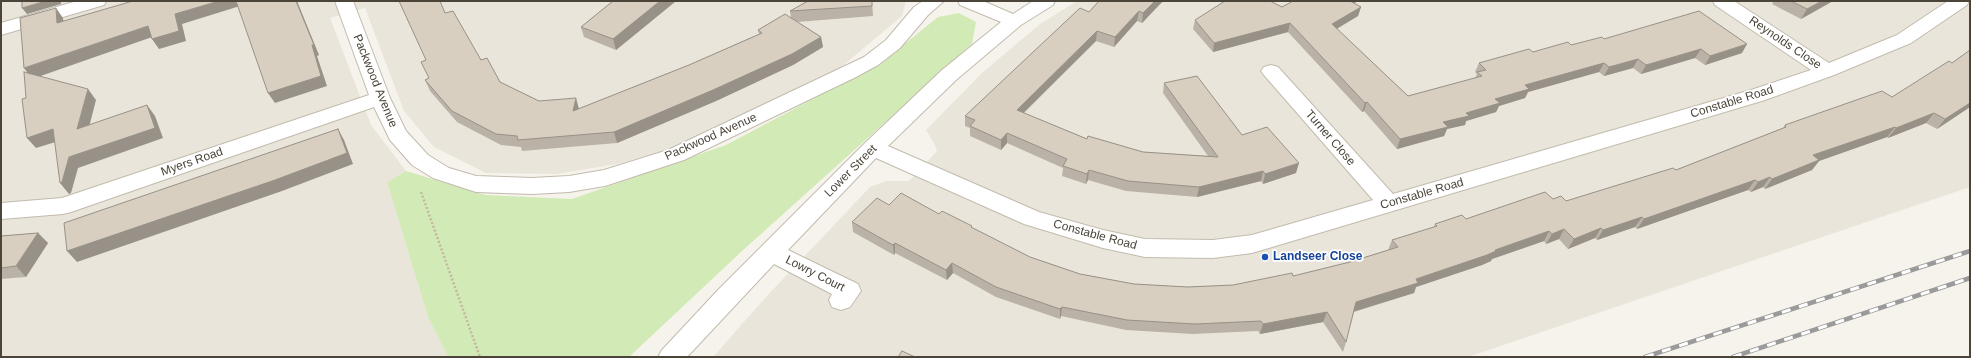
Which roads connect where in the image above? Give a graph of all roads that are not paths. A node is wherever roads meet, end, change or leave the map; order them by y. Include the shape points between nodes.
1 (97, 1) edge
2 (344, 1) edge
3 (935, 1) edge
4 (967, 1) edge
5 (1046, 1) edge
6 (1722, 1) edge
7 (1960, 1) edge
8 (1014, 21) junction
9 (1, 29) edge
10 (1271, 71) dead end
11 (1827, 71) junction
12 (380, 98) junction
13 (873, 148) junction
14 (1389, 204) junction
15 (1, 211) edge
16 (771, 252) junction
17 (842, 300) dead end
18 (671, 357) edge

1 - 9 street
2 - 12 street, Packwood Avenue
3 - 12 street, Packwood Avenue via 921,11 893,44 871,61 849,73 676,155 605,178 569,184 532,186 476,184 441,173 420,160 397,135
4 - 8 street
5 - 8 street, Lower Street
6 - 11 street, Reynolds Close
7 - 11 street, Constable Road via 1904,39
8 - 13 street, Lower Street via 949,75
10 - 14 street, Turner Close
11 - 14 street, Constable Road via 1758,95
12 - 15 street, Myers Road via 63,206
13 - 14 street, Constable Road via 1032,218 1103,239 1145,248 1213,249 1252,244
13 - 16 street, Lower Street
16 - 17 street, Lowry Court via 849,291
16 - 18 street, Lower Street

